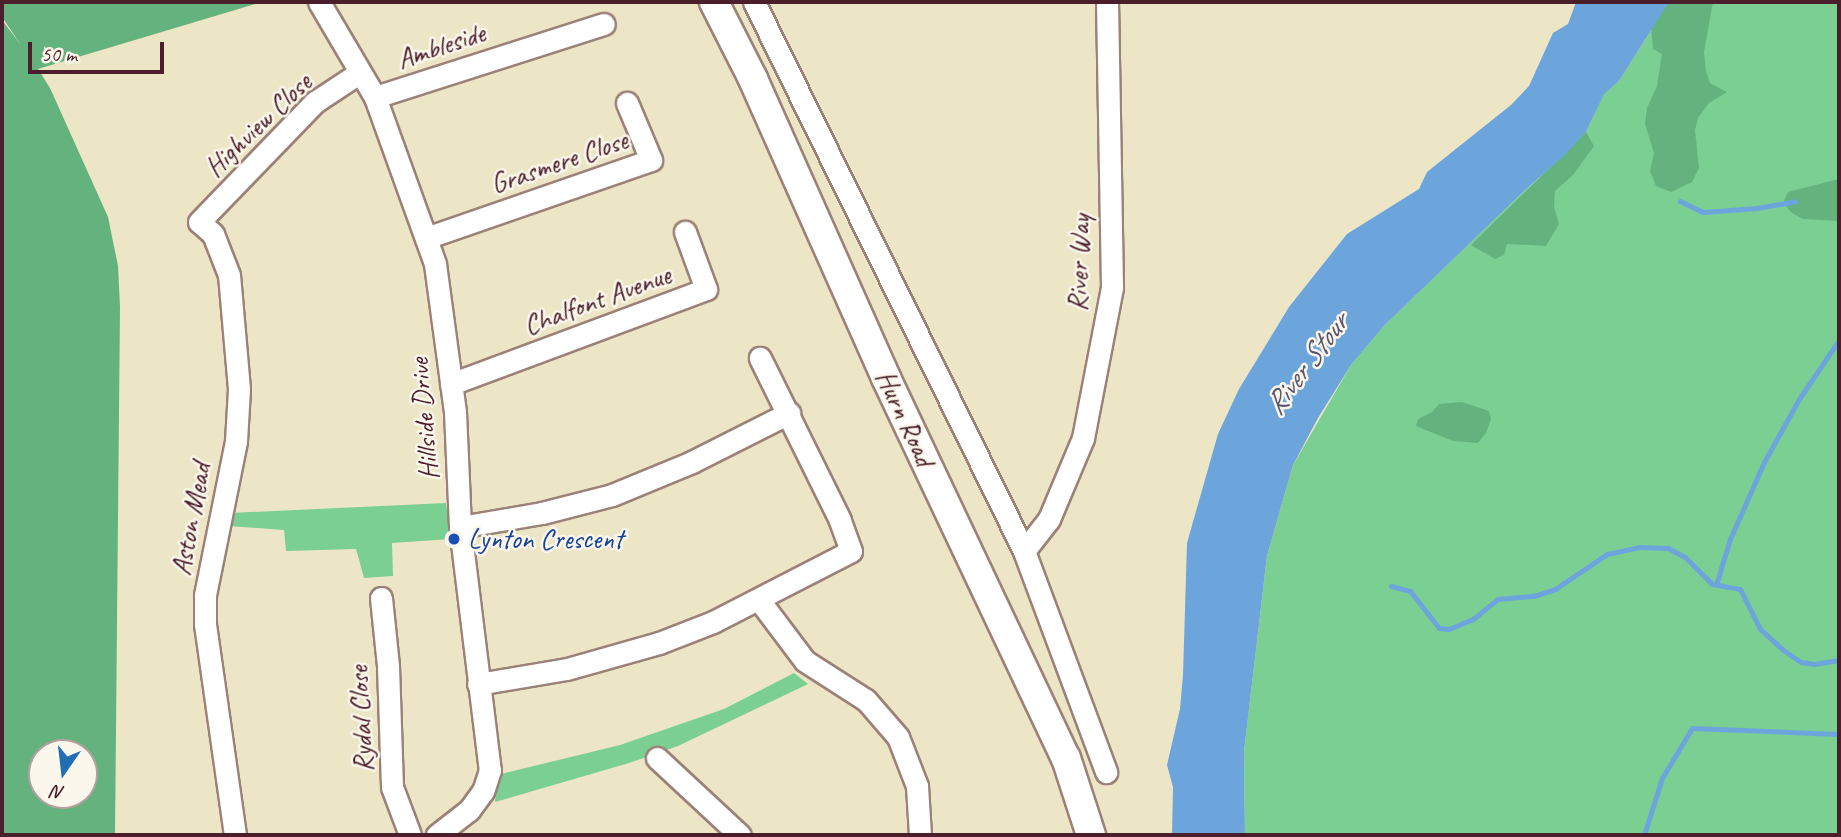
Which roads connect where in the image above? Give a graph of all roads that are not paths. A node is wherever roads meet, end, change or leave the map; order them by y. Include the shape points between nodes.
1 (319, 2) edge
2 (714, 2) edge
3 (754, 2) edge
4 (1107, 2) edge
5 (604, 24) dead end
6 (359, 73) junction
7 (375, 97) junction
8 (627, 103) dead end
9 (200, 222) joint
10 (685, 232) dead end
11 (426, 238) junction
12 (760, 358) dead end
13 (451, 384) junction
14 (789, 413) junction
15 (460, 527) junction
16 (1024, 551) junction
17 (381, 598) dead end
18 (759, 600) junction
19 (478, 684) junction
20 (657, 758) dead end
21 (1106, 772) dead end
22 (444, 834) edge
23 (235, 835) edge
24 (410, 835) edge
25 (740, 835) edge
26 (920, 835) edge
27 (1091, 835) edge

1 - 6 street, Hillside Drive
2 - 27 main road, Hurn Road via 1066,758
3 - 16 street
4 - 16 street, River Way via 1112,287 1083,438 1049,519
5 - 7 street, Ambleside
6 - 7 street, Hillside Drive
6 - 9 street, Highview Close via 315,102
7 - 11 street, Hillside Drive
8 - 11 street, Grasmere Close via 651,160
9 - 23 street, Aston Mead via 213,234 229,275 239,389 236,441 205,595 205,624
10 - 13 street, Chalfont Avenue via 706,289
11 - 13 street, Hillside Drive via 435,264
12 - 14 street
13 - 15 street, Hillside Drive
14 - 15 street via 692,462 612,495
14 - 18 street via 851,551
15 - 19 street, Hillside Drive
16 - 21 street
17 - 24 street, Rydal Close via 392,787
18 - 19 street via 659,643 567,669
18 - 26 street via 805,661 866,700 898,737 917,786
19 - 22 street, Hillside Drive via 488,744 488,780 469,810
20 - 25 street

